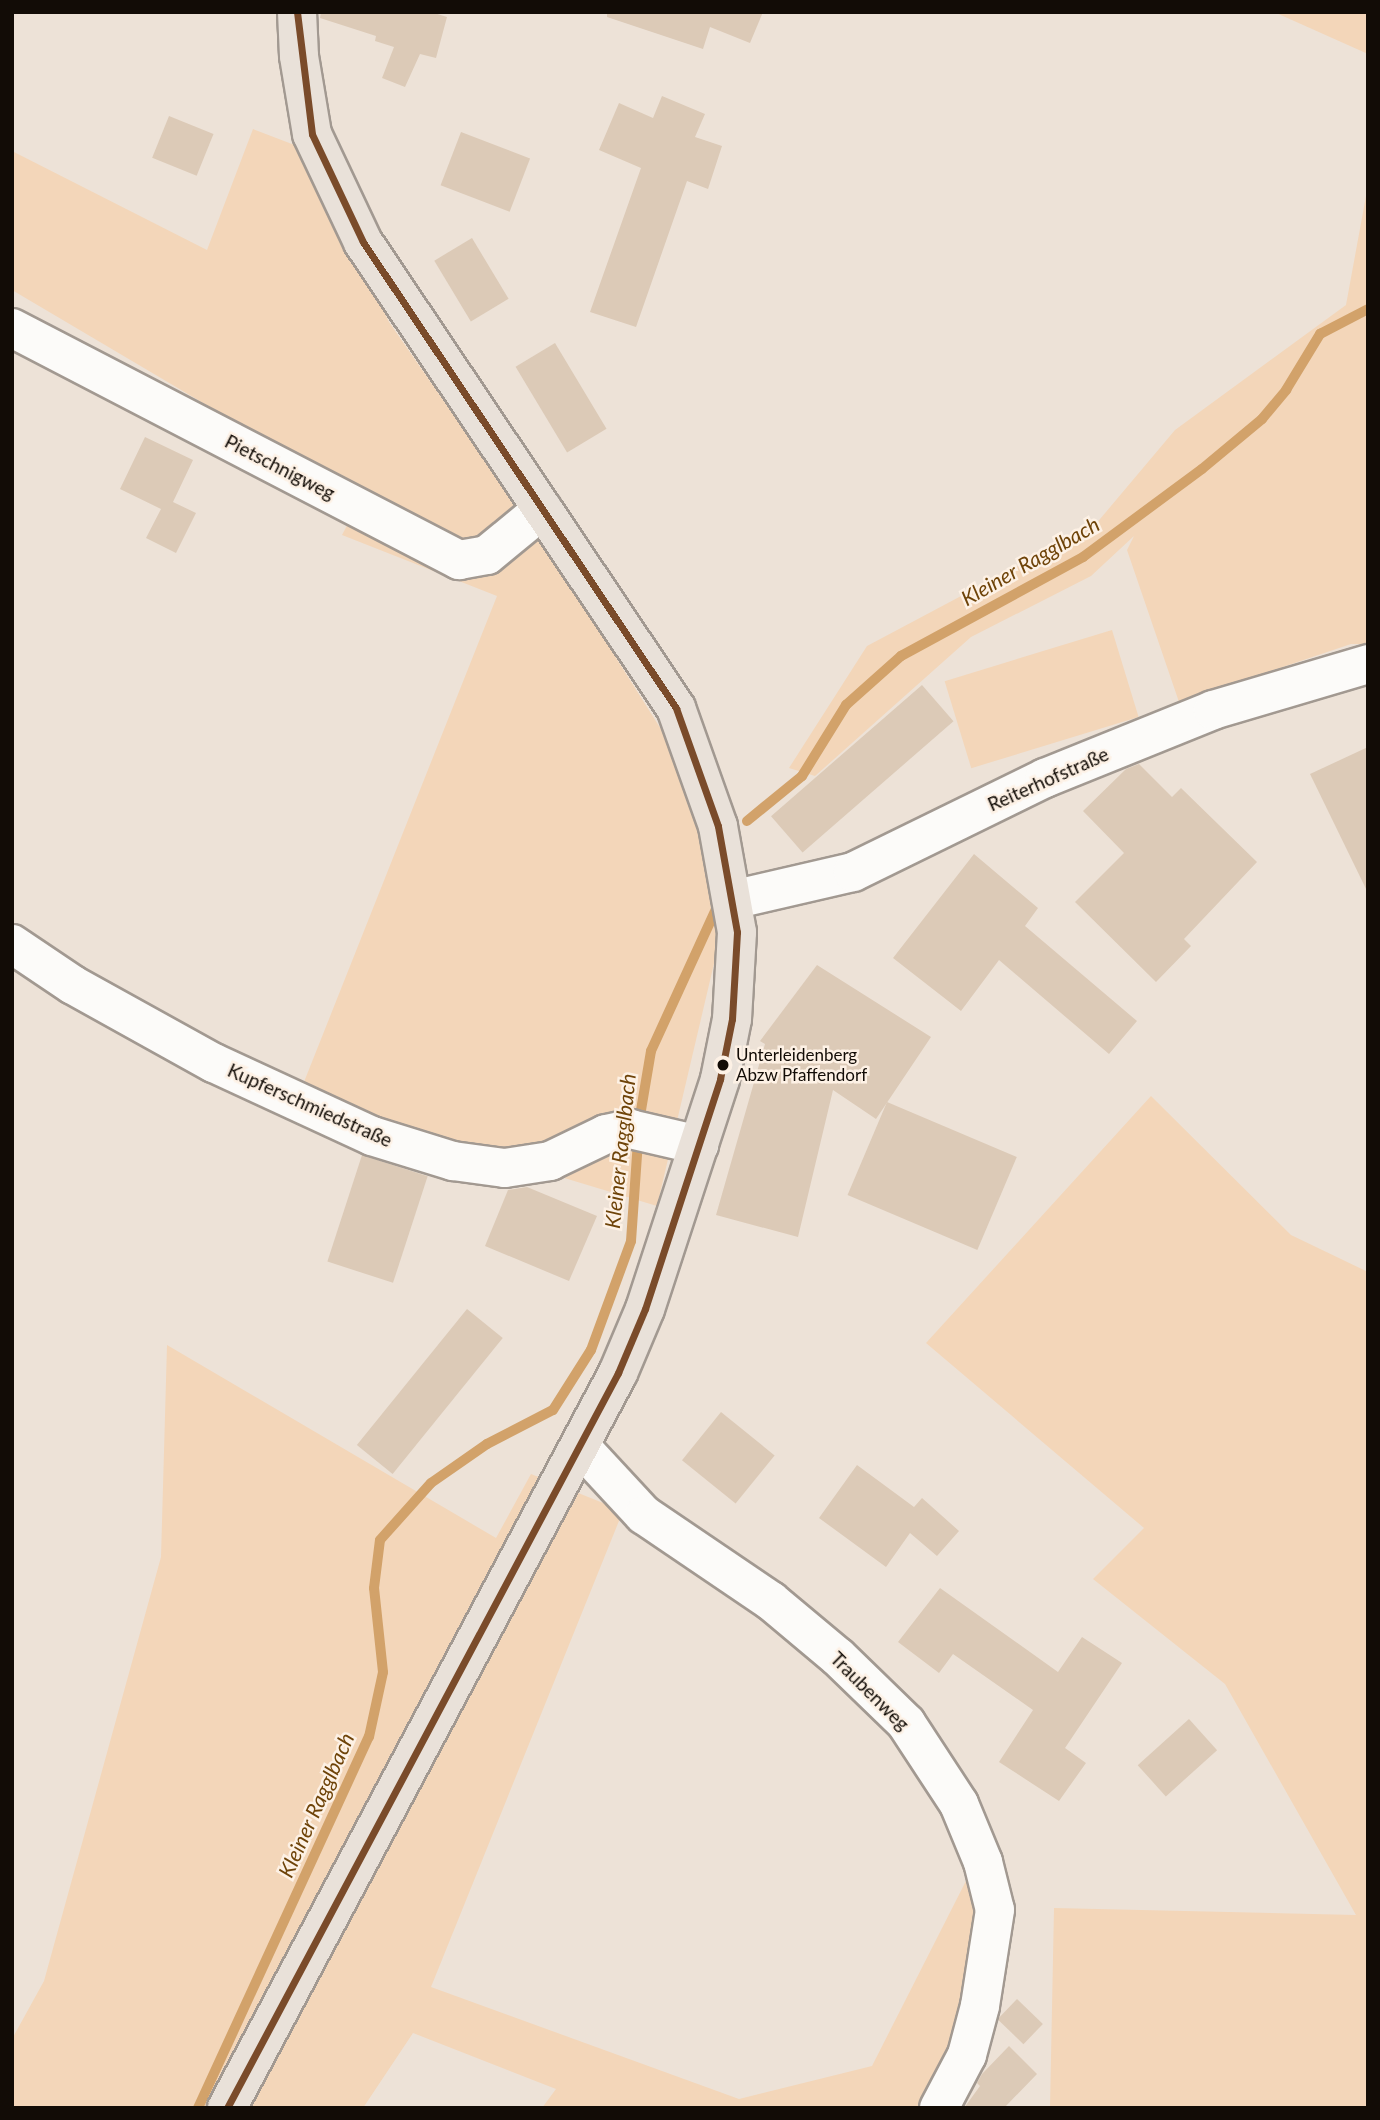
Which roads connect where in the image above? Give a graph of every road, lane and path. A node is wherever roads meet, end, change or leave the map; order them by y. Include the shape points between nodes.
1 (297, 12) edge
2 (12, 328) edge
3 (543, 509) junction
4 (1368, 664) edge
5 (733, 901) junction
6 (12, 944) edge
7 (699, 1145) junction
8 (580, 1446) junction
9 (227, 2108) edge
10 (939, 2108) edge

1 - 3 main road via 312,134 363,242
2 - 3 street, Pietschnigweg via 459,560 487,555
3 - 5 main road via 676,708 719,826
4 - 5 street, Reiterhofstraße via 1213,710 1045,778 853,872
5 - 7 main road via 737,932 732,1020
6 - 7 street, Kupferschmiedstraße via 73,985 214,1063 372,1136 453,1161 505,1168 550,1160 606,1134 642,1130
7 - 8 main road via 646,1309
8 - 9 main road
8 - 10 street, Traubenweg via 644,1515 771,1601 838,1657 906,1723 960,1804 983,1862 995,1910 967,2055

